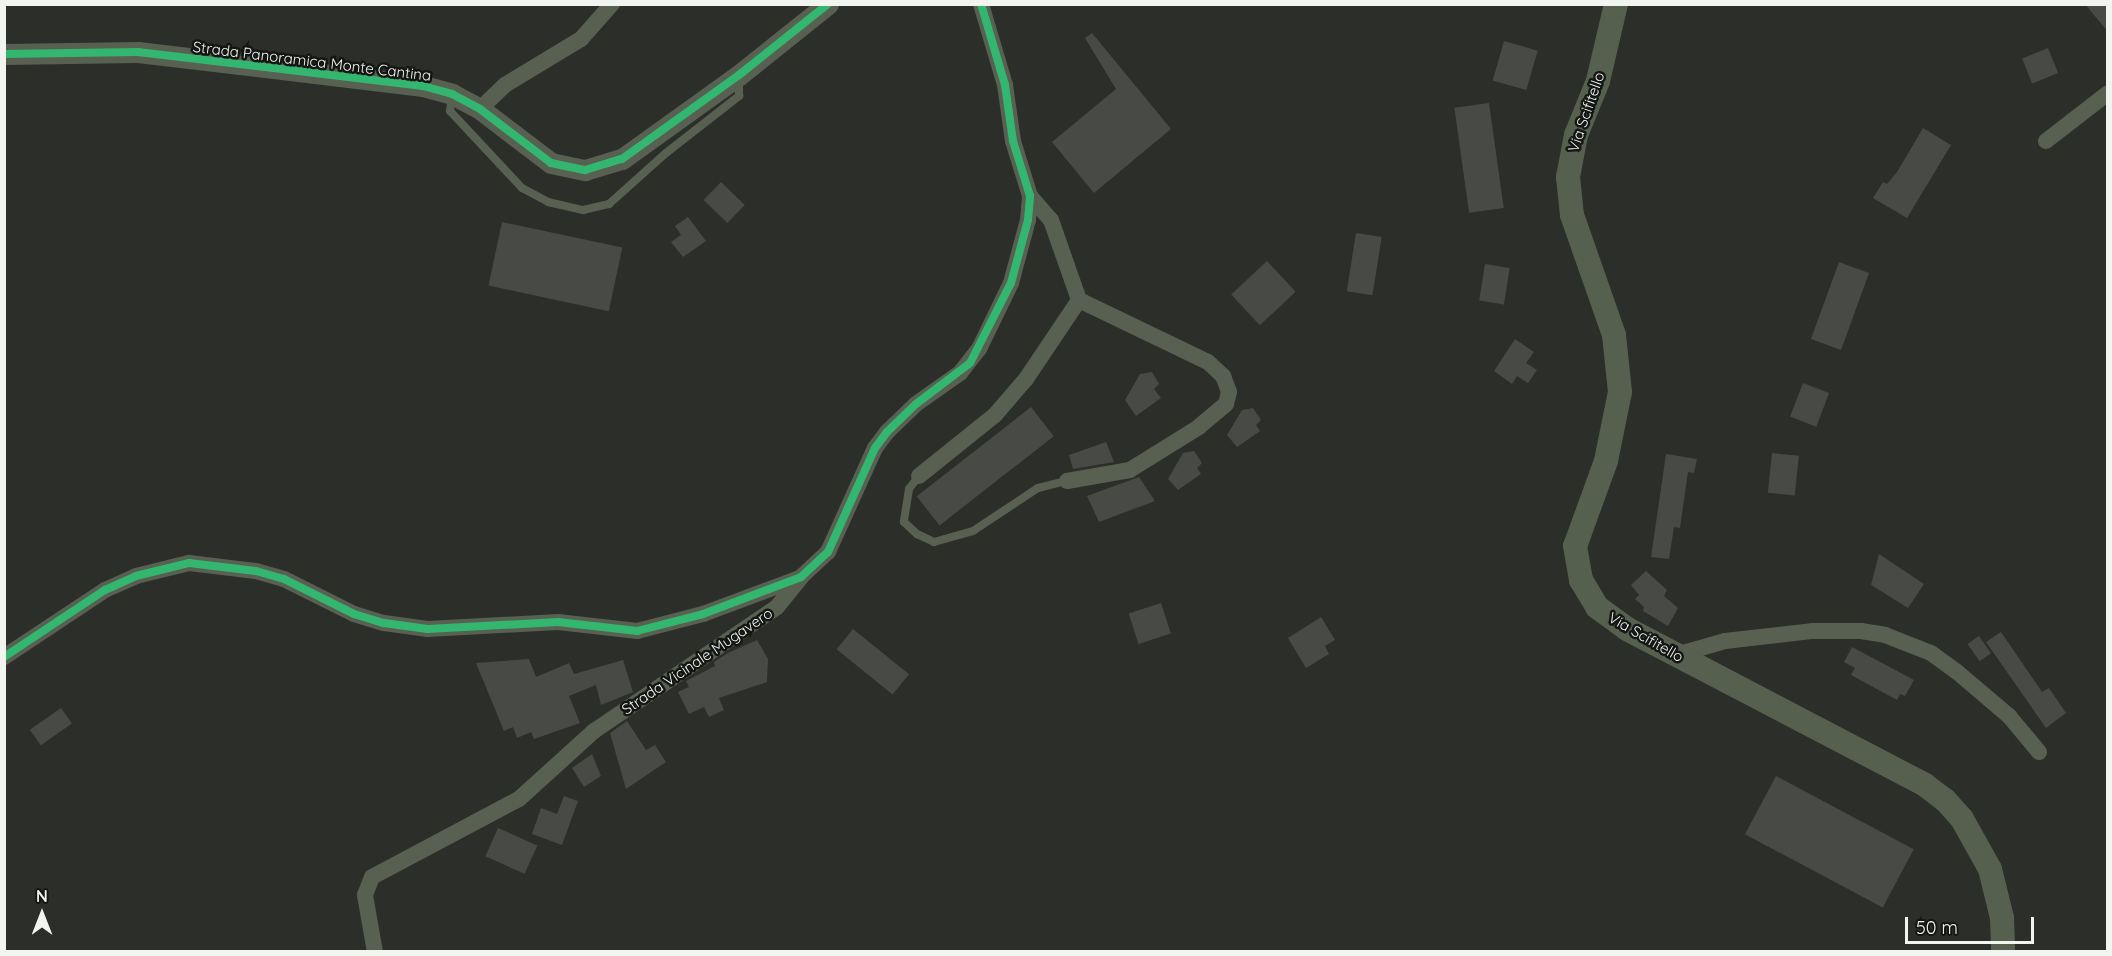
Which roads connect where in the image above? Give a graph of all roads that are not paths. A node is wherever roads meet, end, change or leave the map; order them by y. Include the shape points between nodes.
1 (612, 4) edge
2 (828, 4) edge
3 (981, 4) edge
4 (1616, 4) edge
5 (4, 54) edge
6 (739, 75) junction
7 (2108, 93) edge
8 (452, 94) junction
9 (480, 109) junction
10 (2046, 141) dead end
11 (1030, 196) junction
12 (1079, 300) junction
13 (919, 476) joint
14 (1067, 481) joint
15 (801, 577) junction
16 (1676, 655) junction
17 (4, 657) edge
18 (2039, 752) dead end
19 (375, 951) edge
20 (2003, 951) edge

1 - 9 street via 581,39 505,85
2 - 6 street, Strada Panoramica Monte Cantina
3 - 11 street, Strada Vicinale Mugavero via 1005,85 1013,141
4 - 16 main road, Via Scifitello via 1598,81 1576,135 1568,177 1572,215 1614,335 1620,392 1612,440 1575,546 1575,561 1589,596 1607,617
5 - 8 street, Strada Panoramica Monte Cantina via 138,52 423,86
6 - 8 lane via 739,96 609,204 583,210 548,202 522,188 450,111
6 - 9 street, Strada Panoramica Monte Cantina via 622,159 601,168 569,169 551,163
7 - 10 street
8 - 9 street, Strada Panoramica Monte Cantina
11 - 12 street via 1052,220
11 - 15 street, Strada Vicinale Mugavero via 1028,220 1011,283 979,350 960,373 916,404 887,432 828,552
12 - 13 street via 1026,379 995,415
12 - 14 street via 1208,362 1223,375 1229,392 1226,404 1199,427 1130,470
13 - 14 lane via 909,489 904,522 934,542 973,531 1038,488
15 - 17 street via 704,614 637,631 558,622 428,629 354,614 284,579 189,563 136,576 105,590
15 - 19 street, Strada Vicinale Mugavero via 777,607 594,731 519,799 372,877 365,895
16 - 18 street via 1725,641 1813,631 1861,630 1885,635 1931,653 1956,671 2009,716
16 - 20 main road, Via Scifitello via 1925,785 1945,800 1962,819 1990,869 2002,918

